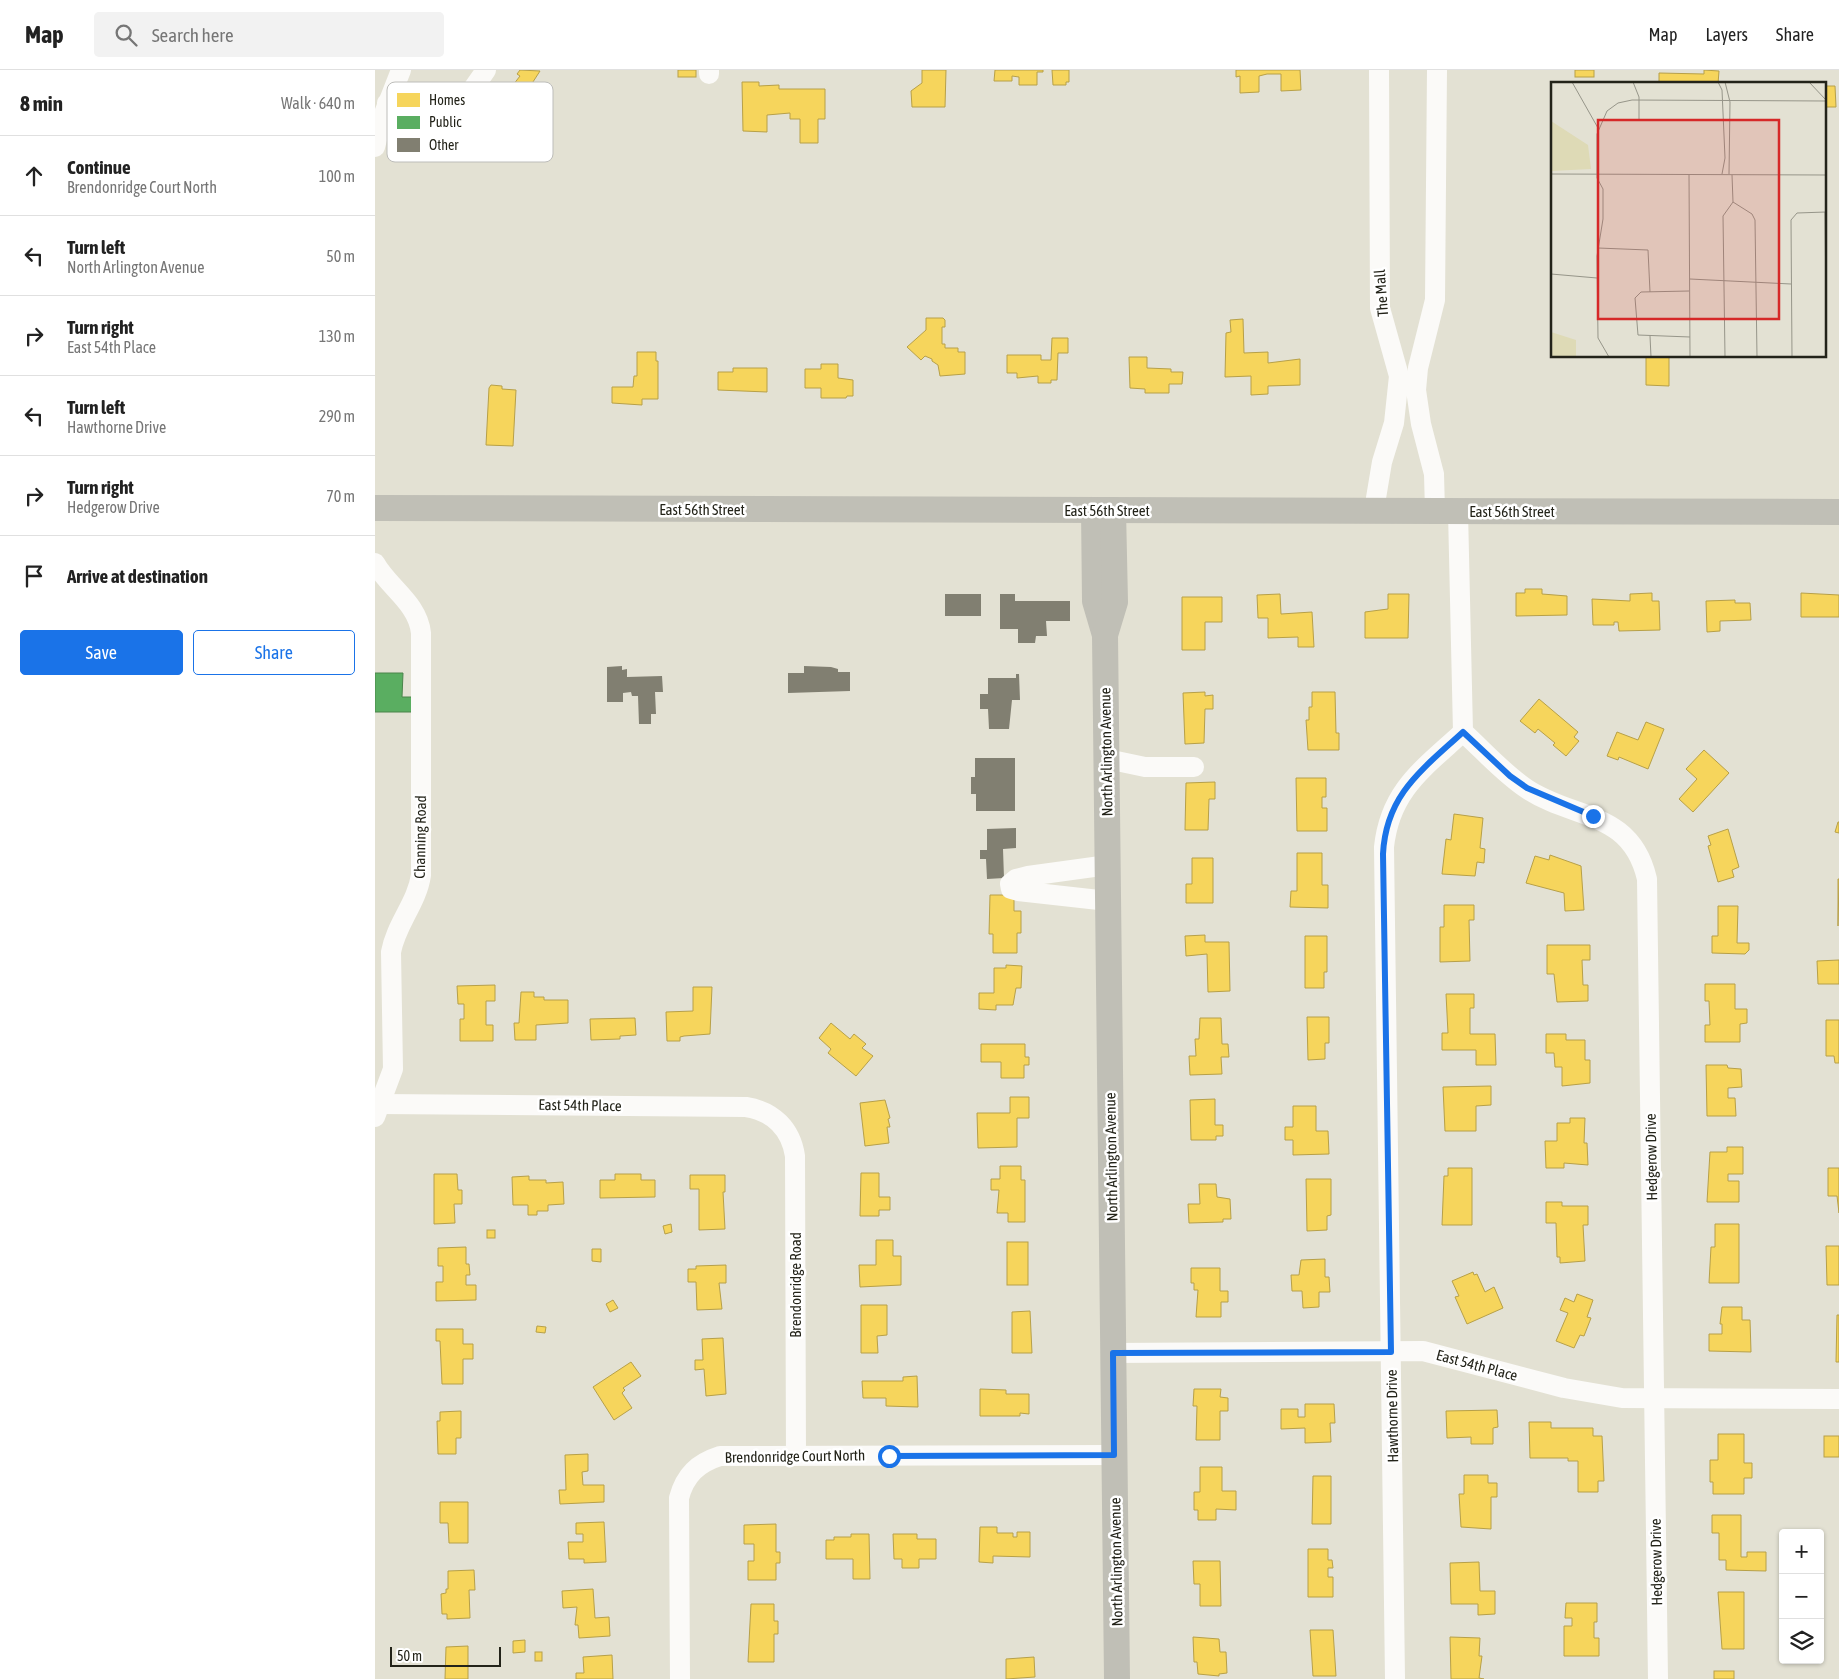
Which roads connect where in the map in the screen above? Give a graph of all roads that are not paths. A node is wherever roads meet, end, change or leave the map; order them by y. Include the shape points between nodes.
1 (401, 70) edge
2 (485, 70) edge
3 (1379, 70) edge
4 (1437, 70) edge
5 (396, 82) edge
6 (476, 82) edge
7 (387, 103) edge
8 (375, 142) edge
9 (1407, 383) junction
10 (1394, 422) junction
11 (1421, 424) junction
12 (375, 508) edge
13 (1103, 510) junction
14 (1374, 510) junction
15 (1447, 511) junction
16 (1839, 512) edge
17 (375, 563) edge
18 (1463, 732) junction
19 (1107, 759) junction
20 (1194, 767) dead end
21 (1108, 865) junction
22 (1108, 901) junction
23 (378, 1110) edge
24 (776, 1119) joint
25 (1391, 1352) junction
26 (1113, 1353) junction
27 (1654, 1398) junction
28 (1839, 1399) edge
29 (1114, 1455) junction
30 (796, 1456) junction
31 (680, 1679) edge
32 (1117, 1679) edge
33 (1395, 1679) edge
34 (1658, 1679) edge

1 - 5 street
2 - 6 street
3 - 9 street, The Mall via 1379,308 1395,360
4 - 9 street, The Mall via 1435,300
7 - 8 street
9 - 10 street, The Mall
9 - 11 street, The Mall
10 - 11 street
10 - 14 street, The Mall via 1382,462
11 - 15 street, The Mall
12 - 13 main road, East 56th Street
13 - 14 main road, East 56th Street
13 - 19 main road, North Arlington Avenue via 1115,602 1105,635
14 - 15 main road, East 56th Street
15 - 16 main road, East 56th Street
15 - 18 street, The Mall
17 - 23 street, Channing Road via 413,609 421,632 421,875 391,952 393,1065
18 - 25 street, Hawthorne Drive via 1404,788 1391,813 1385,840
18 - 27 street, Hedgerow Drive via 1527,788 1600,818 1618,830 1637,852 1645,872 1648,893
19 - 20 street via 1145,767
19 - 21 main road, North Arlington Avenue
21 - 22 main road, North Arlington Avenue
21 - 22 street via 1027,876 1010,884 1011,889 1018,891
22 - 26 main road, North Arlington Avenue
23 - 24 street, East 54th Place via 746,1107 764,1111
24 - 30 street, Brendonridge Road via 789,1136 795,1156
25 - 26 street, East 54th Place
25 - 27 street, East 54th Place via 1442,1355 1586,1393
25 - 33 street, Hawthorne Drive
26 - 29 main road, North Arlington Avenue
27 - 28 street, East 54th Place
27 - 34 street, Hedgerow Drive
29 - 30 street, Brendonridge Court North
29 - 32 main road, North Arlington Avenue
30 - 31 street, Brendonridge Court North via 720,1456 707,1460 690,1472 683,1485 679,1505

